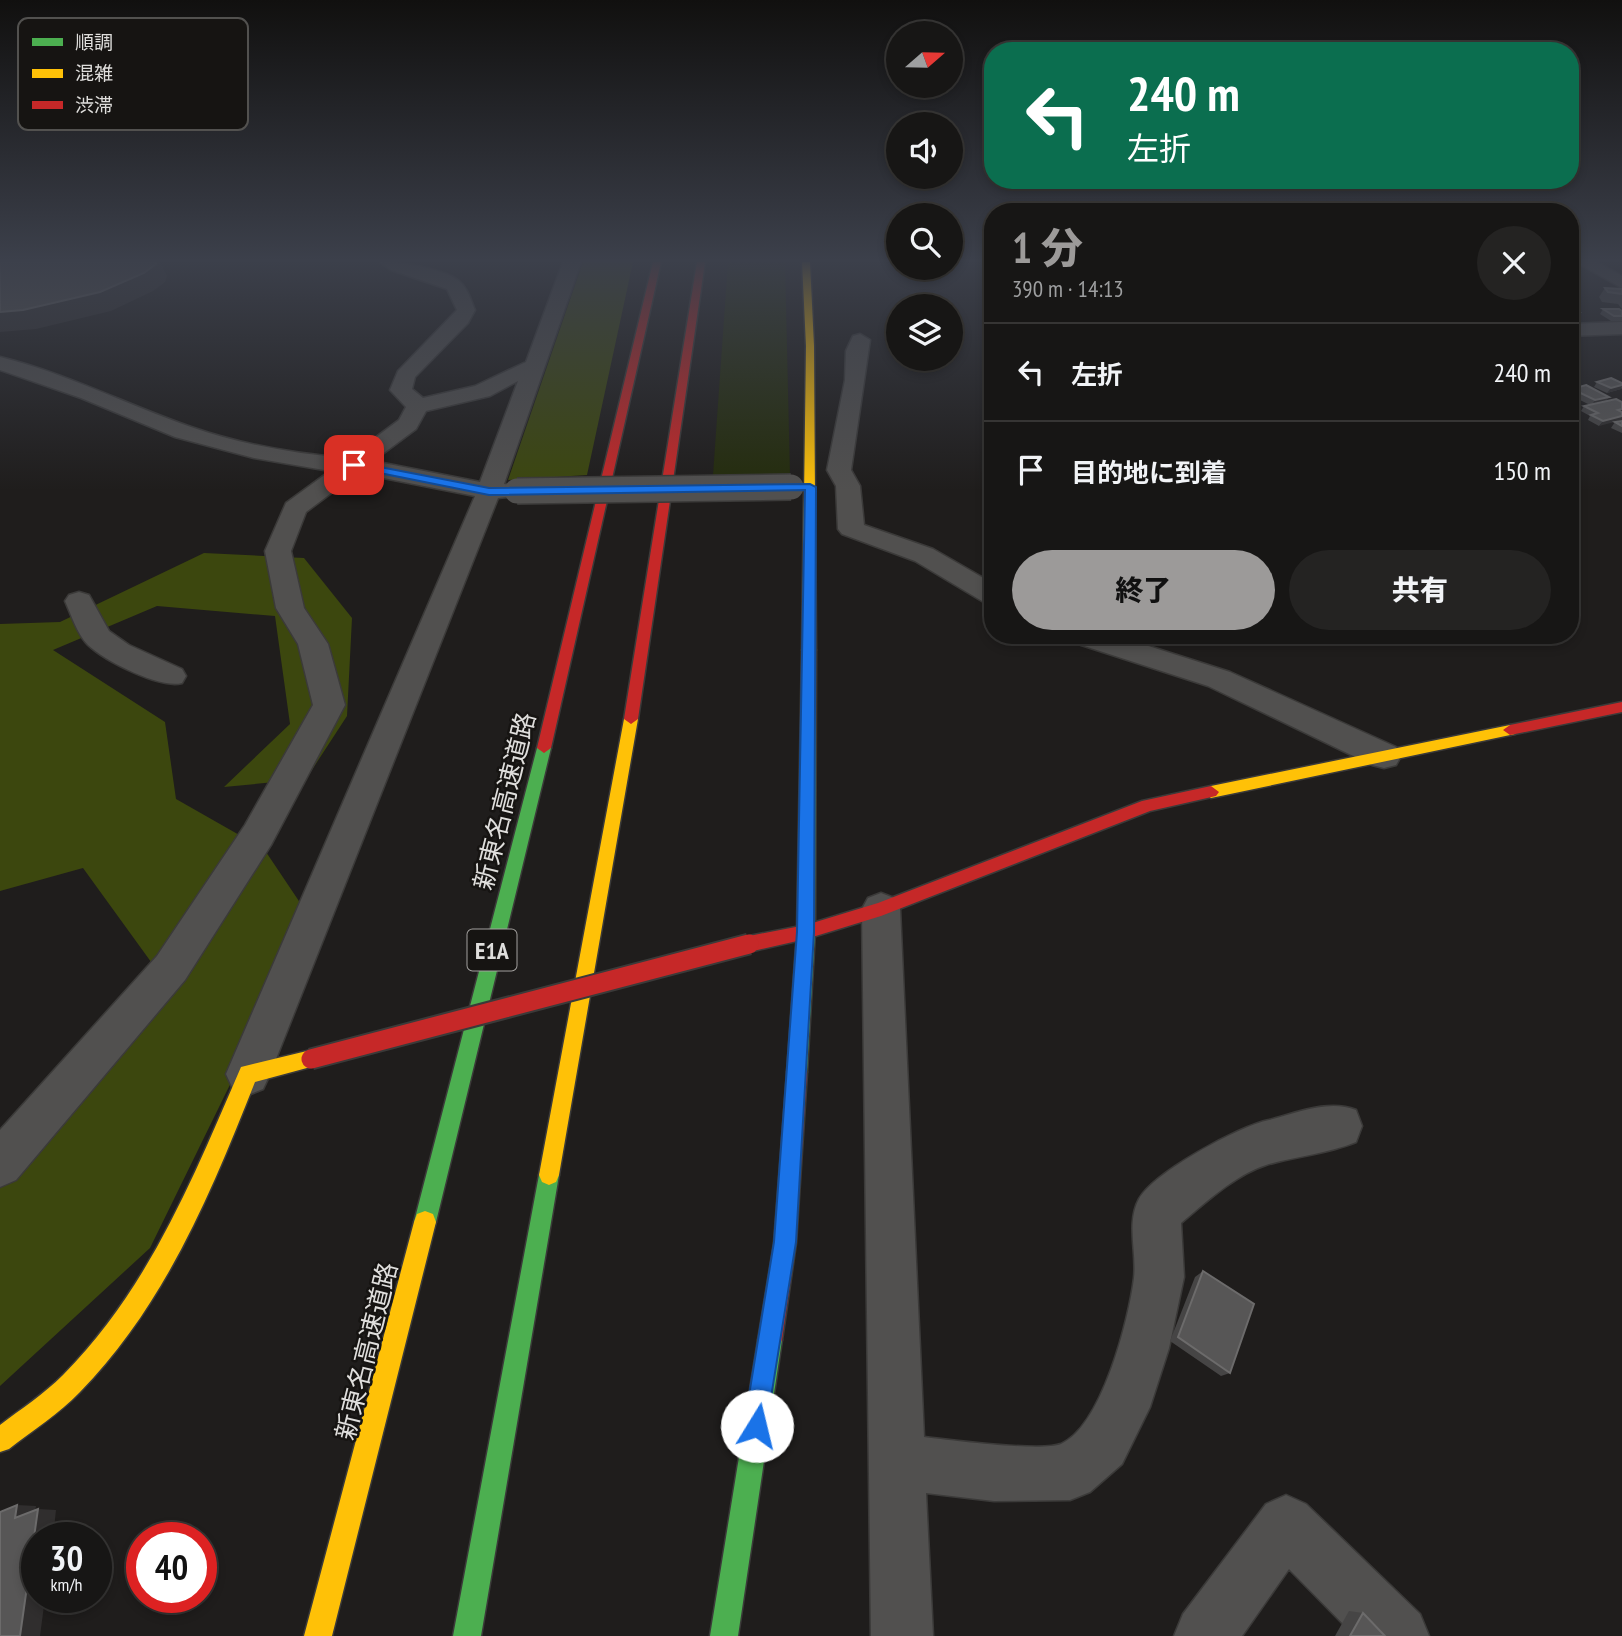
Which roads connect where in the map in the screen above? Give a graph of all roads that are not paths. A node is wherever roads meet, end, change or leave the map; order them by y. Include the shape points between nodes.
1 (440, 338) edge
2 (546, 338) edge
3 (641, 338) edge
4 (691, 338) edge
5 (810, 338) edge
6 (860, 340) dead end
7 (0, 363) edge
8 (537, 363) junction
9 (418, 406) junction
10 (354, 465) junction
11 (848, 486) junction
12 (801, 487) junction
13 (503, 491) junction
14 (984, 590) edge
15 (79, 601) dead end
16 (1110, 644) edge
17 (171, 676) dead end
18 (1622, 707) edge
19 (1384, 756) junction
20 (881, 909) junction
21 (806, 932) junction
22 (248, 1074) junction
23 (1340, 1126) dead end
24 (0, 1164) edge
25 (0, 1440) edge
26 (897, 1462) junction
27 (318, 1636) edge
28 (467, 1636) edge
29 (724, 1636) edge
30 (902, 1636) edge
31 (1205, 1636) edge
32 (1398, 1636) edge

1 - 9 street via 405,376 401,390
2 - 8 street
3 - 27 main road, 新東名高速道路 / E1A via 534,782
4 - 28 main road via 634,703
5 - 12 main road
6 - 11 street via 839,470
7 - 10 street via 183,432 254,451
8 - 9 street via 482,391
8 - 13 street
9 - 10 street via 408,424
10 - 13 street
10 - 24 street via 295,508 278,551 290,608 313,644 330,705 258,835 171,968
11 - 12 street
11 - 14 street via 851,529 924,555
12 - 13 street, bridge
12 - 21 main road
13 - 22 street
15 - 17 street via 97,637
16 - 19 street via 1219,679
18 - 19 main road
19 - 20 main road via 1148,805
20 - 21 main road
20 - 26 street
21 - 22 main road, bridge
21 - 29 main road via 785,1242
22 - 25 main road via 177,1241 135,1309 78,1377
23 - 26 street via 1256,1145 1200,1177 1157,1213 1159,1277 1143,1348 1123,1407 1103,1445 1070,1472 994,1473
26 - 30 street
31 - 32 street via 1286,1524

